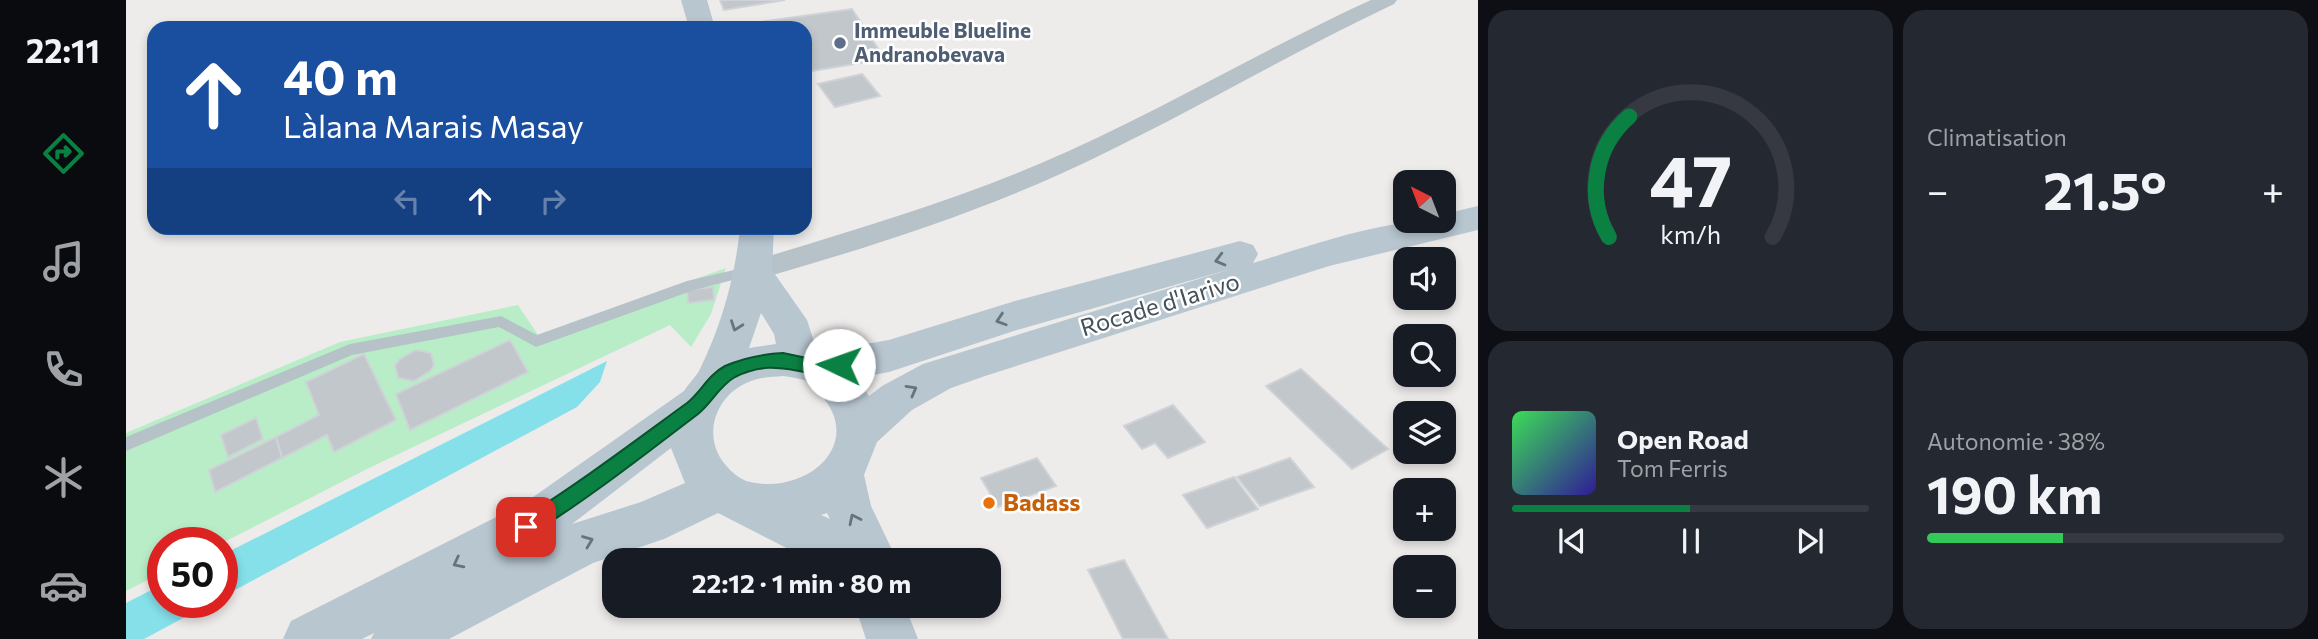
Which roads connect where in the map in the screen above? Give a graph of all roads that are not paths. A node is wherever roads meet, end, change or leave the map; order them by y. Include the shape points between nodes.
1 (694, 0) edge
2 (1387, 0) edge
3 (700, 21) edge
4 (1478, 194) edge
5 (1456, 200) edge
6 (1393, 215) edge
7 (1478, 218) edge
8 (756, 235) edge
9 (753, 271) junction
10 (810, 365) junction
11 (707, 393) junction
12 (859, 431) junction
13 (126, 444) edge
14 (842, 475) junction
15 (732, 496) junction
16 (832, 548) edge
17 (867, 548) edge
18 (884, 618) edge
19 (309, 639) edge
20 (397, 639) edge
21 (892, 639) edge

1 - 3 main road
2 - 9 street via 1050,169 894,230
4 - 5 main road
6 -> 10 main road, Rocade d'Iarivo via 1015,316 890,356
12 -> 7 main road, Rocade d'Iarivo via 897,398 976,362 1326,254
8 - 9 main road
9 - 10 main road
9 -> 11 main road
9 - 13 lane via 692,285 536,341 501,321 350,350
10 - 11 main road via 783,360 756,363 731,372
10 - 12 main road via 845,391
11 - 15 main road via 692,419 692,450 707,478
11 -> 19 main road via 543,518
12 - 14 main road
14 - 15 main road via 822,492 786,505
17 -> 14 main road via 849,510
15 - 16 main road
20 -> 15 main road via 585,542
18 - 21 main road

